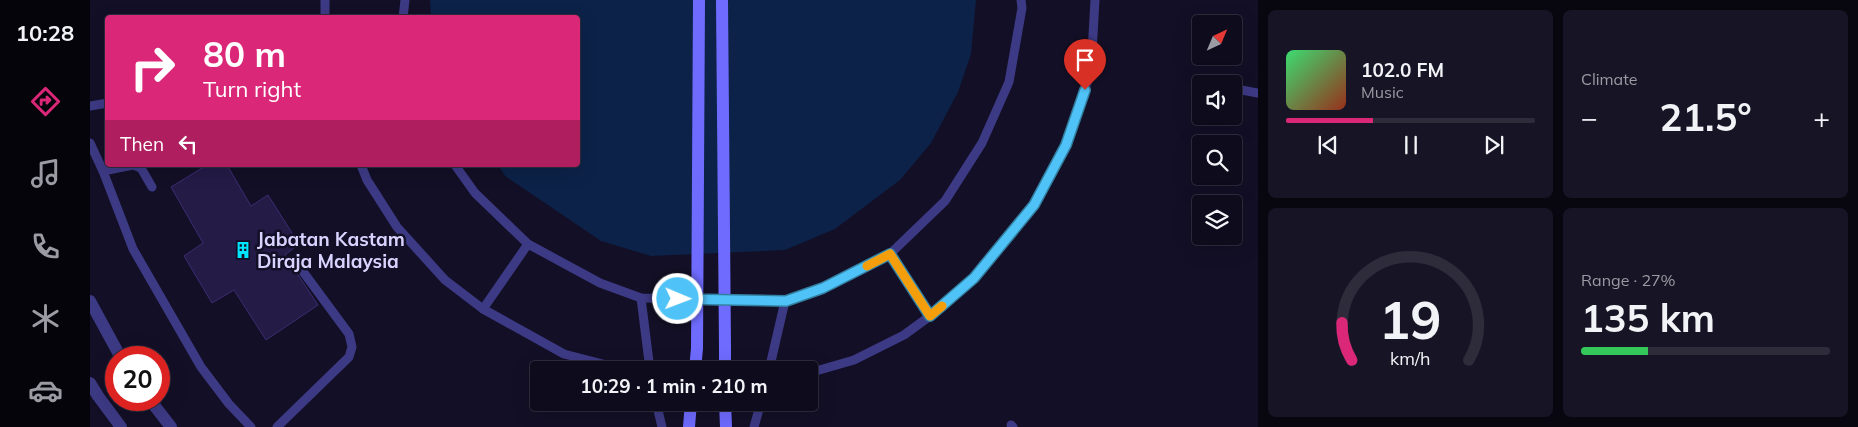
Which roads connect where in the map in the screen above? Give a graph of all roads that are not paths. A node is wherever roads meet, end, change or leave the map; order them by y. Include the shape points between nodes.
1 (325, 0) edge
2 (405, 0) edge
3 (698, 0) edge
4 (722, 0) edge
5 (1021, 0) edge
6 (1095, 0) edge
7 (325, 15) edge
8 (403, 15) edge
9 (1242, 90) edge
10 (1258, 93) edge
11 (105, 103) edge
12 (90, 106) edge
13 (90, 143) edge
14 (127, 167) edge
15 (136, 167) edge
16 (362, 167) edge
17 (456, 167) edge
18 (103, 171) junction
19 (152, 187) dead end
20 (528, 244) junction
21 (890, 254) junction
22 (304, 272) dead end
23 (642, 298) junction
24 (786, 301) junction
25 (90, 302) edge
26 (483, 309) junction
27 (930, 316) junction
28 (114, 346) edge
29 (591, 361) edge
30 (649, 361) edge
31 (696, 361) edge
32 (724, 361) edge
33 (772, 361) edge
34 (818, 370) edge
35 (90, 383) edge
36 (159, 411) edge
37 (658, 411) edge
38 (690, 411) edge
39 (725, 411) edge
40 (758, 411) edge
41 (121, 427) edge
42 (171, 427) edge
43 (250, 427) edge
44 (277, 427) edge
45 (662, 427) edge
46 (689, 427) edge
47 (726, 427) edge
48 (754, 427) edge

1 - 7 lane
2 - 8 lane
3 - 31 street, bridge
4 - 32 street, bridge
5 - 21 lane via 1009,82 982,143 945,201
6 - 27 lane via 1091,71 1066,145 1034,205 974,278
9 - 10 lane
11 - 12 lane
13 - 18 lane
14 - 18 lane
15 - 19 lane
16 - 26 lane via 397,227 445,280
17 - 20 lane via 475,193
18 - 43 lane via 133,250 201,367
20 - 23 lane via 600,283
20 - 26 lane
21 - 24 lane via 823,288
21 - 27 lane
22 - 44 lane via 349,334 352,347 348,357
23 - 24 lane
23 - 30 lane
24 - 33 lane
25 - 28 street
26 - 29 lane via 564,354
27 - 34 lane via 904,335 854,360
35 - 41 street
36 - 42 street
37 - 45 lane
38 - 46 street
39 - 47 street
40 - 48 lane

